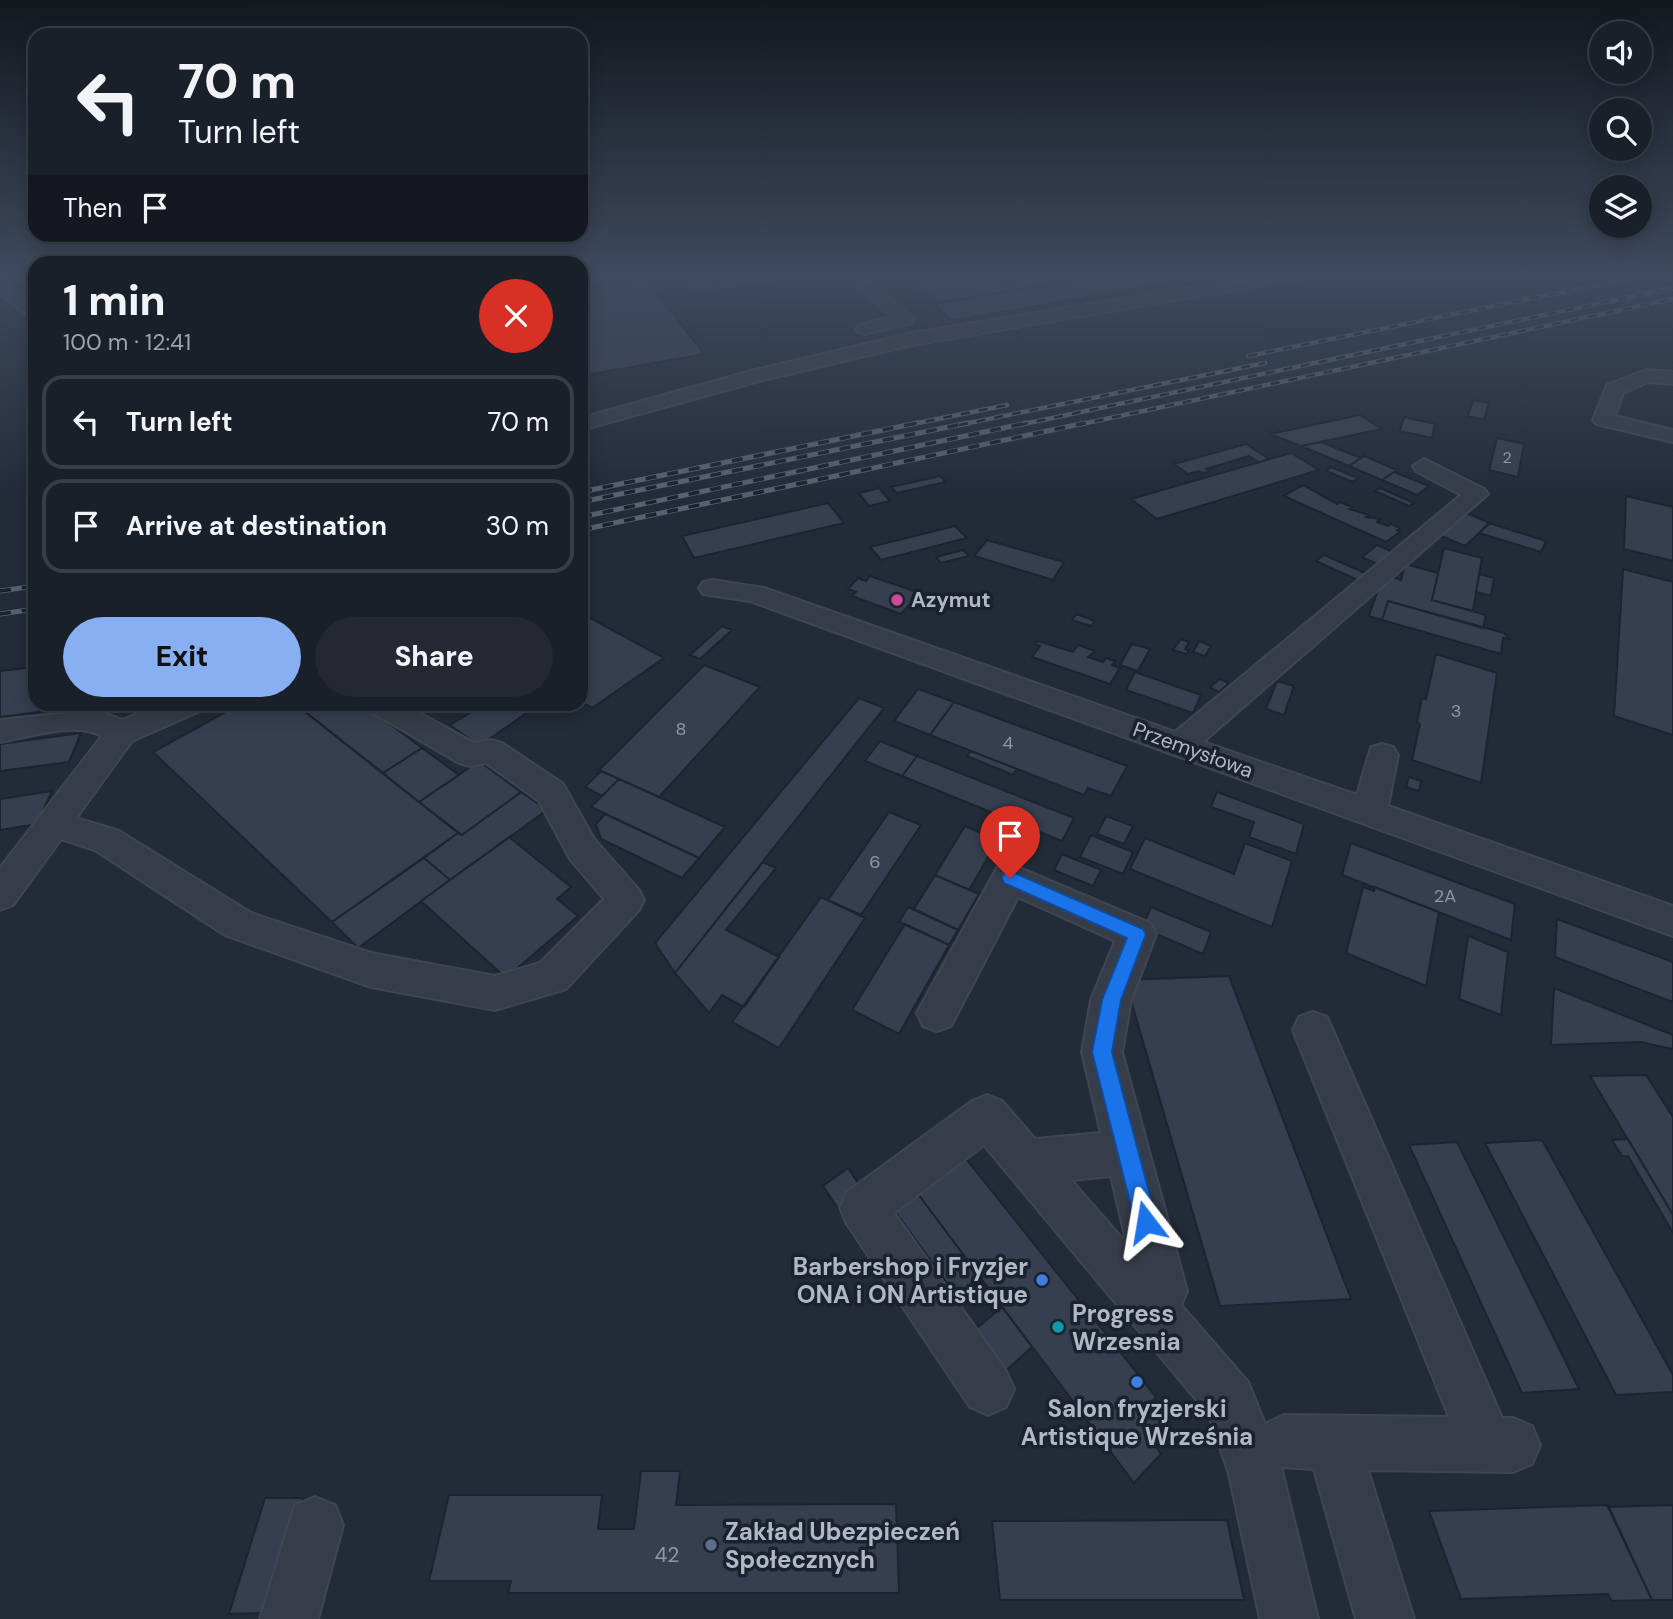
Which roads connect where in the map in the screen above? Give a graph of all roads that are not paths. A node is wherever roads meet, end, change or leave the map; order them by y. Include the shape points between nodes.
1 (870, 350) edge
2 (762, 354) dead end
3 (736, 361) dead end
4 (1673, 378) edge
5 (588, 422) edge
6 (1673, 436) edge
7 (1424, 466) dead end
8 (712, 588) dead end
9 (173, 711) edge
10 (393, 711) edge
11 (0, 731) edge
12 (121, 733) junction
13 (1179, 745) junction
14 (1382, 755) dead end
15 (1370, 813) junction
16 (54, 824) junction
17 (0, 895) edge
18 (1673, 921) edge
19 (937, 1013) dead end
20 (1313, 1030) dead end
21 (1129, 1152) junction
22 (1027, 1162) junction
23 (1149, 1305) junction
24 (988, 1390) dead end
25 (315, 1525) dead end
26 (289, 1619) edge
27 (1289, 1619) edge
28 (1385, 1619) edge

1 - 5 street
2 - 3 street
4 - 6 street via 1646,376 1614,389 1603,420
7 - 13 street via 1476,494
8 - 13 street, Przemysłowa via 755,594
9 - 12 street
10 - 16 street via 470,755 491,751 551,793 582,849 626,900 552,977 495,993 371,970 238,923 107,840
11 - 12 street via 97,720
12 - 16 street
13 - 15 street, Przemysłowa
14 - 15 street
15 - 18 street, Przemysłowa
16 - 17 street
19 - 21 street via 1010,878 1137,934 1111,1000 1102,1052
20 - 28 street via 1499,1445 1309,1442
21 - 22 street
21 - 23 street via 1163,1292
22 - 23 street
22 - 24 street via 987,1116 863,1208
23 - 27 street via 1230,1400 1256,1474
25 - 26 street

